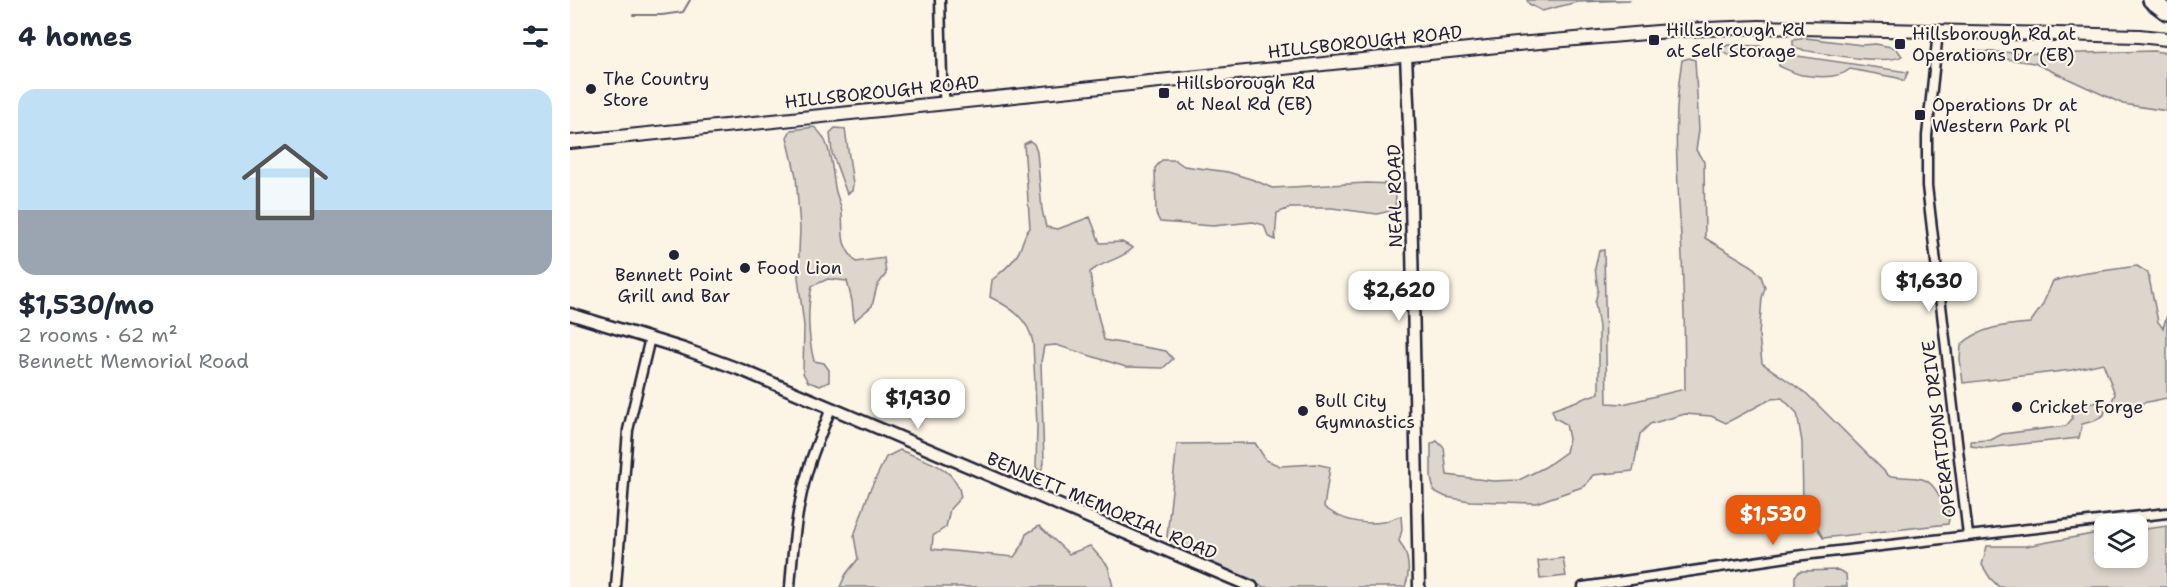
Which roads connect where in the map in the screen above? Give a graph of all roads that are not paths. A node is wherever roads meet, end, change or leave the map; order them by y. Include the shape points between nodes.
1 (940, 0) edge
2 (1938, 32) junction
3 (2167, 39) edge
4 (1406, 56) junction
5 (945, 103) junction
6 (570, 142) edge
7 (570, 314) edge
8 (650, 338) junction
9 (831, 408) junction
10 (2167, 513) edge
11 (1968, 535) junction
12 (616, 587) edge
13 (790, 587) edge
14 (1251, 587) edge
15 (1419, 587) edge
16 (1583, 587) edge

1 - 5 street
2 - 3 main road, HILLSBOROUGH ROAD
2 - 4 main road, HILLSBOROUGH ROAD via 1725,28
2 - 11 street, OPERATIONS DRIVE via 1927,136 1927,186
4 - 5 main road, HILLSBOROUGH ROAD
4 - 15 street, NEAL ROAD
5 - 6 main road, HILLSBOROUGH ROAD
7 - 8 street, BENNETT MEMORIAL ROAD
8 - 9 street, BENNETT MEMORIAL ROAD via 744,371
8 - 12 street via 628,430
9 - 13 street via 800,497
9 - 14 street, BENNETT MEMORIAL ROAD
10 - 11 street
11 - 16 street

